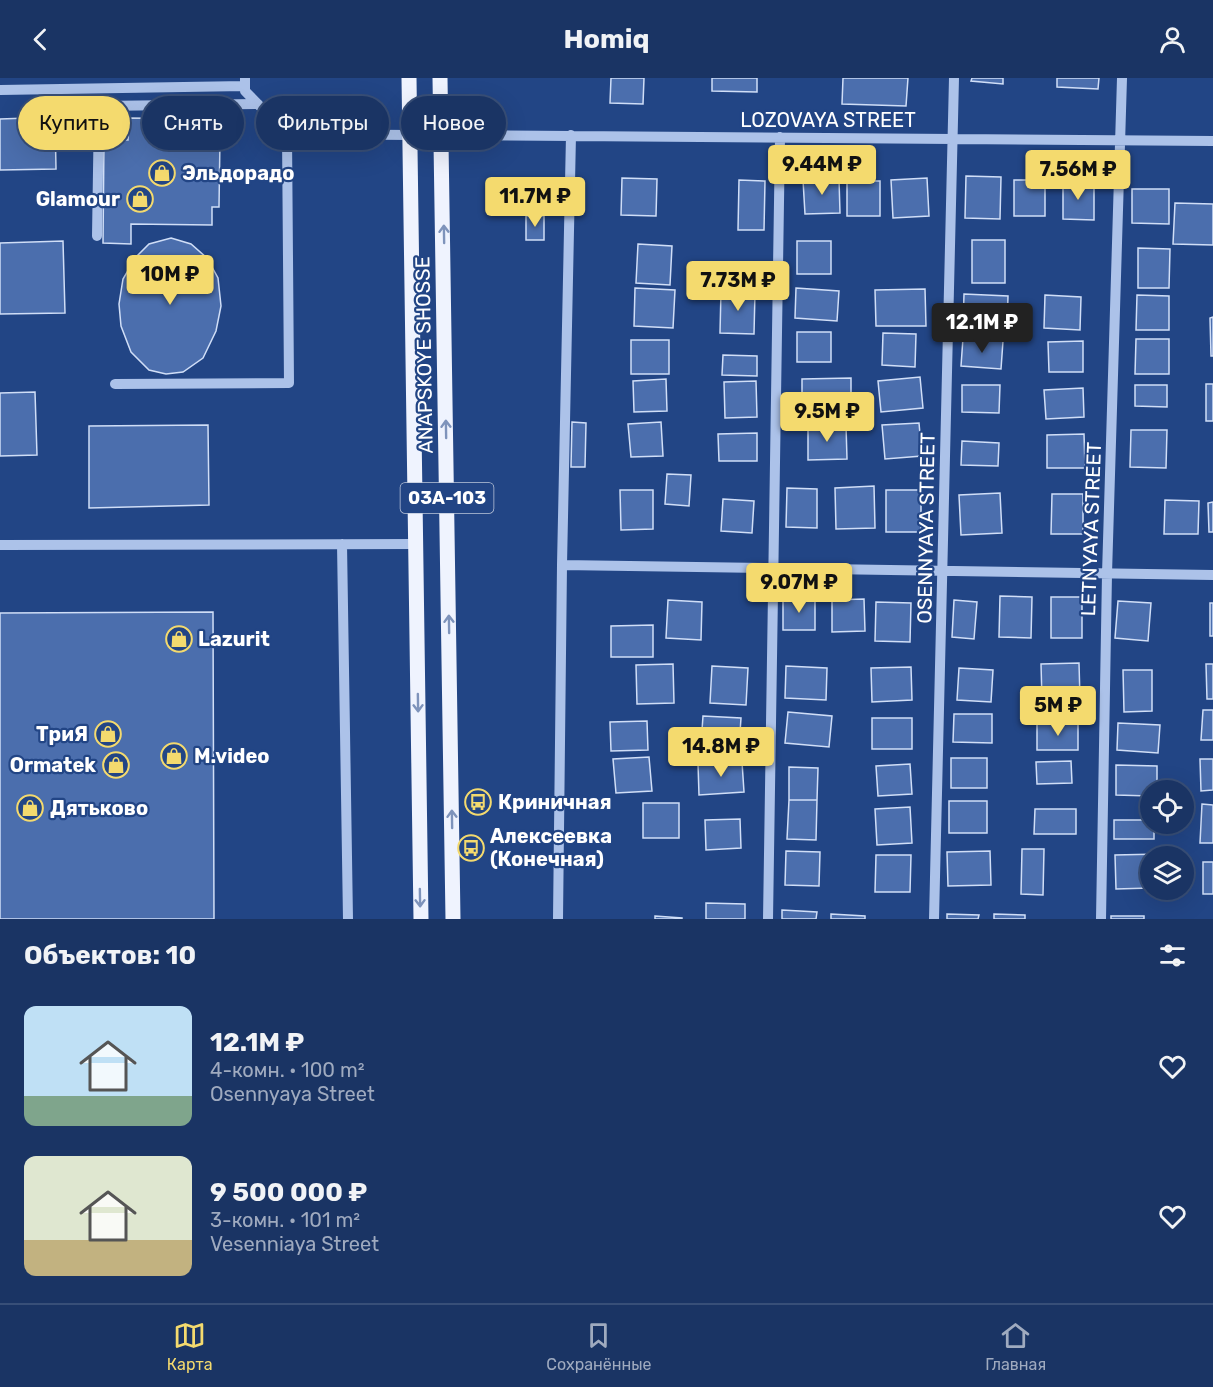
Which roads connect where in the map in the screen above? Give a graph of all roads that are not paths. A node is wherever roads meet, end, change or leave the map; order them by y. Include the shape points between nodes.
1 (409, 78) edge
2 (440, 78) edge
3 (954, 78) edge
4 (1122, 78) edge
5 (245, 82) edge
6 (0, 90) edge
7 (410, 96) edge
8 (441, 96) edge
9 (256, 102) edge
10 (256, 104) edge
11 (506, 135) edge
12 (571, 135) junction
13 (780, 137) junction
14 (953, 139) junction
15 (1120, 140) junction
16 (1213, 141) edge
17 (287, 150) edge
18 (411, 150) edge
19 (442, 150) edge
20 (97, 236) dead end
21 (115, 384) dead end
22 (342, 544) junction
23 (416, 544) junction
24 (0, 545) edge
25 (562, 565) junction
26 (774, 568) junction
27 (943, 571) junction
28 (1107, 573) junction
29 (1213, 575) edge
30 (348, 919) edge
31 (421, 919) edge
32 (453, 919) edge
33 (558, 919) edge
34 (768, 919) edge
35 (934, 919) edge
36 (1101, 919) edge

1 - 7 main road, ANAPSKOYE SHOSSE / 03А-103
2 - 8 main road, ANAPSKOYE SHOSSE / 03А-103
3 - 14 street, OSENNYAYA STREET
4 - 15 street, LETNYAYA STREET
5 - 6 street
5 - 9 street via 245,91
10 - 20 street via 99,106
11 - 12 street, LOZOVAYA STREET
12 - 13 street, LOZOVAYA STREET
12 - 25 street
13 - 14 street, LOZOVAYA STREET
13 - 26 street
14 - 15 street, LOZOVAYA STREET
14 - 27 street, OSENNYAYA STREET
15 - 16 street, LOZOVAYA STREET
15 - 28 street, LETNYAYA STREET
17 - 21 street via 289,383
18 - 23 main road, ANAPSKOYE SHOSSE / 03А-103
32 -> 19 main road, ANAPSKOYE SHOSSE / 03А-103
22 - 23 street
22 - 24 street
22 - 30 street
23 -> 31 main road, ANAPSKOYE SHOSSE / 03А-103
25 - 26 street
25 - 33 street
26 - 27 street
26 - 34 street
27 - 28 street
27 - 35 street, OSENNYAYA STREET
28 - 29 street
28 - 36 street, LETNYAYA STREET

